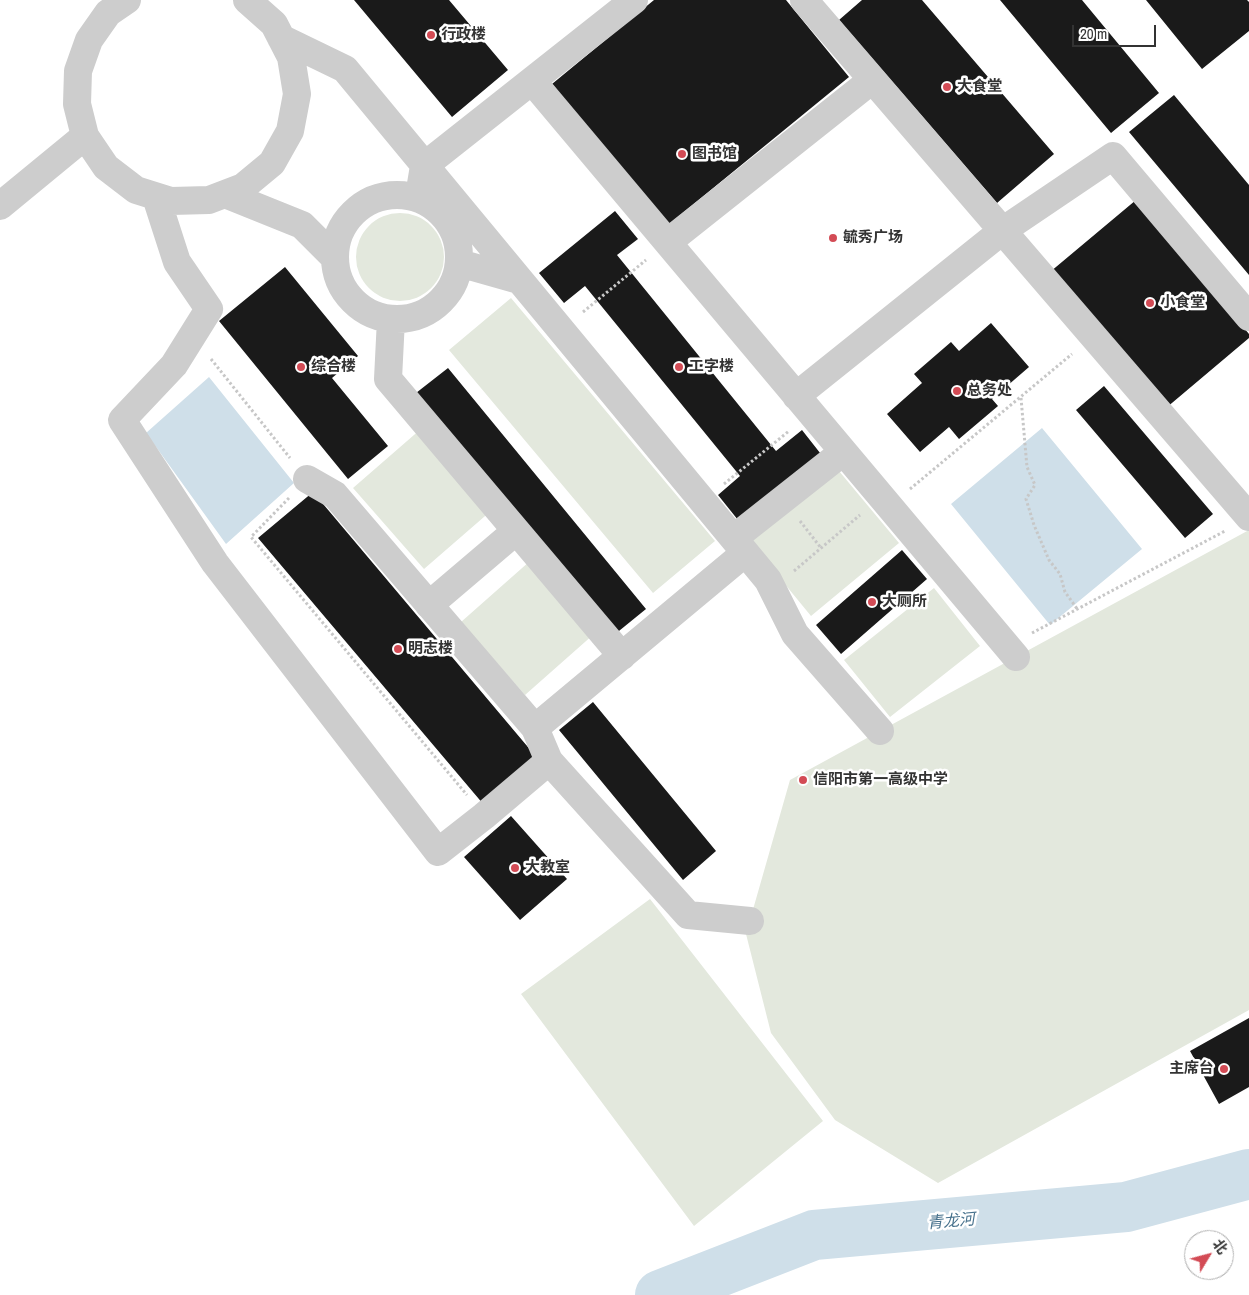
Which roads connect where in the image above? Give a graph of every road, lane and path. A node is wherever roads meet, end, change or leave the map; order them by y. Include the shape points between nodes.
1 (127, 0) edge
2 (247, 0) edge
3 (634, 0) edge
4 (804, 0) edge
5 (281, 38) junction
6 (872, 80) junction
7 (532, 81) junction
8 (85, 136) junction
9 (424, 166) junction
10 (225, 194) junction
11 (156, 197) junction
12 (419, 199) junction
13 (0, 206) edge
14 (1002, 231) junction
15 (668, 242) junction
16 (335, 258) junction
17 (459, 263) junction
18 (519, 280) junction
19 (1249, 316) edge
20 (391, 319) junction
21 (561, 330) junction
22 (192, 335) junction
23 (1093, 336) junction
24 (1020, 398) junction
25 (804, 404) junction
26 (843, 452) junction
27 (307, 479) junction
28 (783, 500) junction
29 (702, 501) junction
30 (885, 502) junction
31 (1240, 522) edge
32 (516, 530) junction
33 (740, 546) junction
34 (821, 548) junction
35 (772, 589) junction
36 (429, 604) junction
37 (1078, 610) junction
38 (1012, 652) joint
39 (622, 656) junction
40 (534, 728) junction
41 (880, 731) dead end
42 (549, 761) junction
43 (484, 816) junction
44 (750, 921) dead end

1 - 8 street via 108,13 89,40 78,71 77,104
2 - 5 street via 274,24
3 - 7 street
4 - 6 street
5 - 9 street via 345,69
5 - 10 street via 292,58 297,94 290,131 272,163 243,187
6 - 14 street
6 - 15 street
7 - 9 street
7 - 15 street
8 - 11 street via 106,167 136,190
8 - 13 street
9 - 12 street
9 - 18 street
10 - 11 street via 208,200 171,201
10 - 16 street via 302,225
11 - 22 street via 177,262 209,309
12 - 16 street via 398,195 377,198 358,209 344,225
12 - 17 street via 438,210 450,225
14 - 19 street via 1113,156
14 - 23 street
14 - 25 street
15 - 21 path
15 - 25 street
16 - 20 street via 342,287 355,304 372,314
17 - 18 street
17 - 20 street via 454,282 444,299 429,311 410,318
18 - 21 street
20 - 32 street via 388,379
21 - 29 street
22 - 27 path
22 - 43 street via 174,365 122,420 215,563 438,852
23 - 24 path
23 - 31 street
24 - 30 path
24 - 37 path via 1027,467 1035,485 1026,499 1049,560
25 - 26 street
25 - 29 path
26 - 28 street
26 - 30 street
27 - 36 street via 335,495
27 - 43 path via 251,536
28 - 33 street
28 - 34 path
29 - 33 street
30 - 34 path
30 - 38 street
31 - 37 path
32 - 36 street
32 - 39 street
33 - 35 street
33 - 39 street
34 - 35 path
35 - 41 street via 795,634
36 - 40 street
37 - 38 path
39 - 40 street
40 - 42 street
42 - 43 street
42 - 44 street via 688,915

